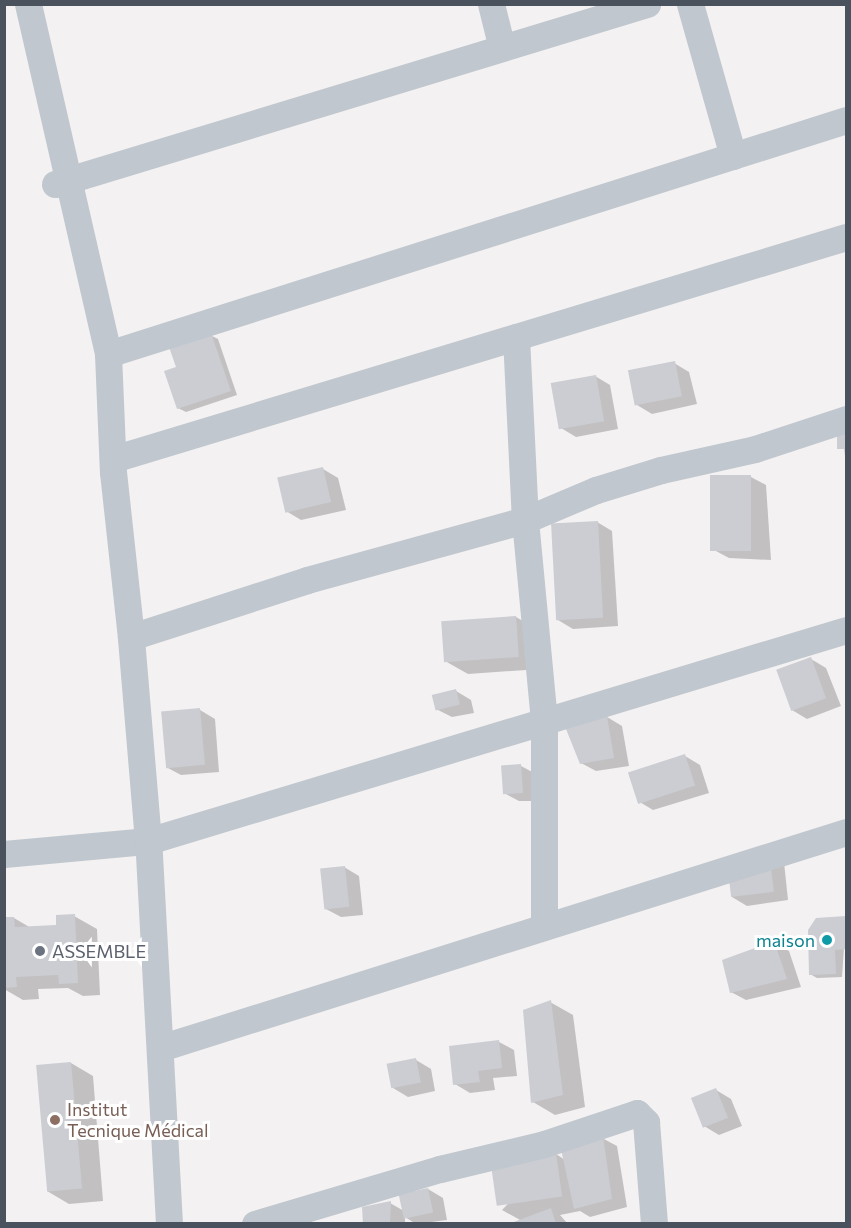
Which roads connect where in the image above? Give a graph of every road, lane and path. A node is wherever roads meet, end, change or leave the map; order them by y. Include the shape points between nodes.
1 (27, 4) edge
2 (491, 4) edge
3 (647, 4) edge
4 (690, 4) edge
5 (502, 48) junction
6 (846, 120) edge
7 (734, 156) junction
8 (61, 182) junction
9 (846, 237) edge
10 (516, 337) junction
11 (108, 354) junction
12 (846, 419) edge
13 (113, 459) junction
14 (525, 520) junction
15 (846, 630) edge
16 (131, 637) junction
17 (544, 721) junction
18 (846, 832) edge
19 (148, 842) junction
20 (4, 854) edge
21 (544, 926) junction
22 (160, 1048) junction
23 (322, 1214) edge
24 (169, 1224) edge
25 (255, 1224) edge
26 (654, 1224) edge

1 - 8 street
2 - 5 street
3 - 5 street
4 - 7 street
5 - 8 street
6 - 7 street
7 - 11 street
8 - 11 street
9 - 10 street
10 - 13 street
10 - 14 street
11 - 13 street
12 - 14 street via 755,449 629,480
13 - 16 street
14 - 16 street via 307,580
14 - 17 street
15 - 17 street
16 - 19 street
17 - 19 street
17 - 21 street
18 - 21 street
19 - 20 street
19 - 22 street
21 - 22 street
22 - 24 street
23 - 25 street
23 - 26 street via 440,1169 544,1144 637,1113 646,1122

